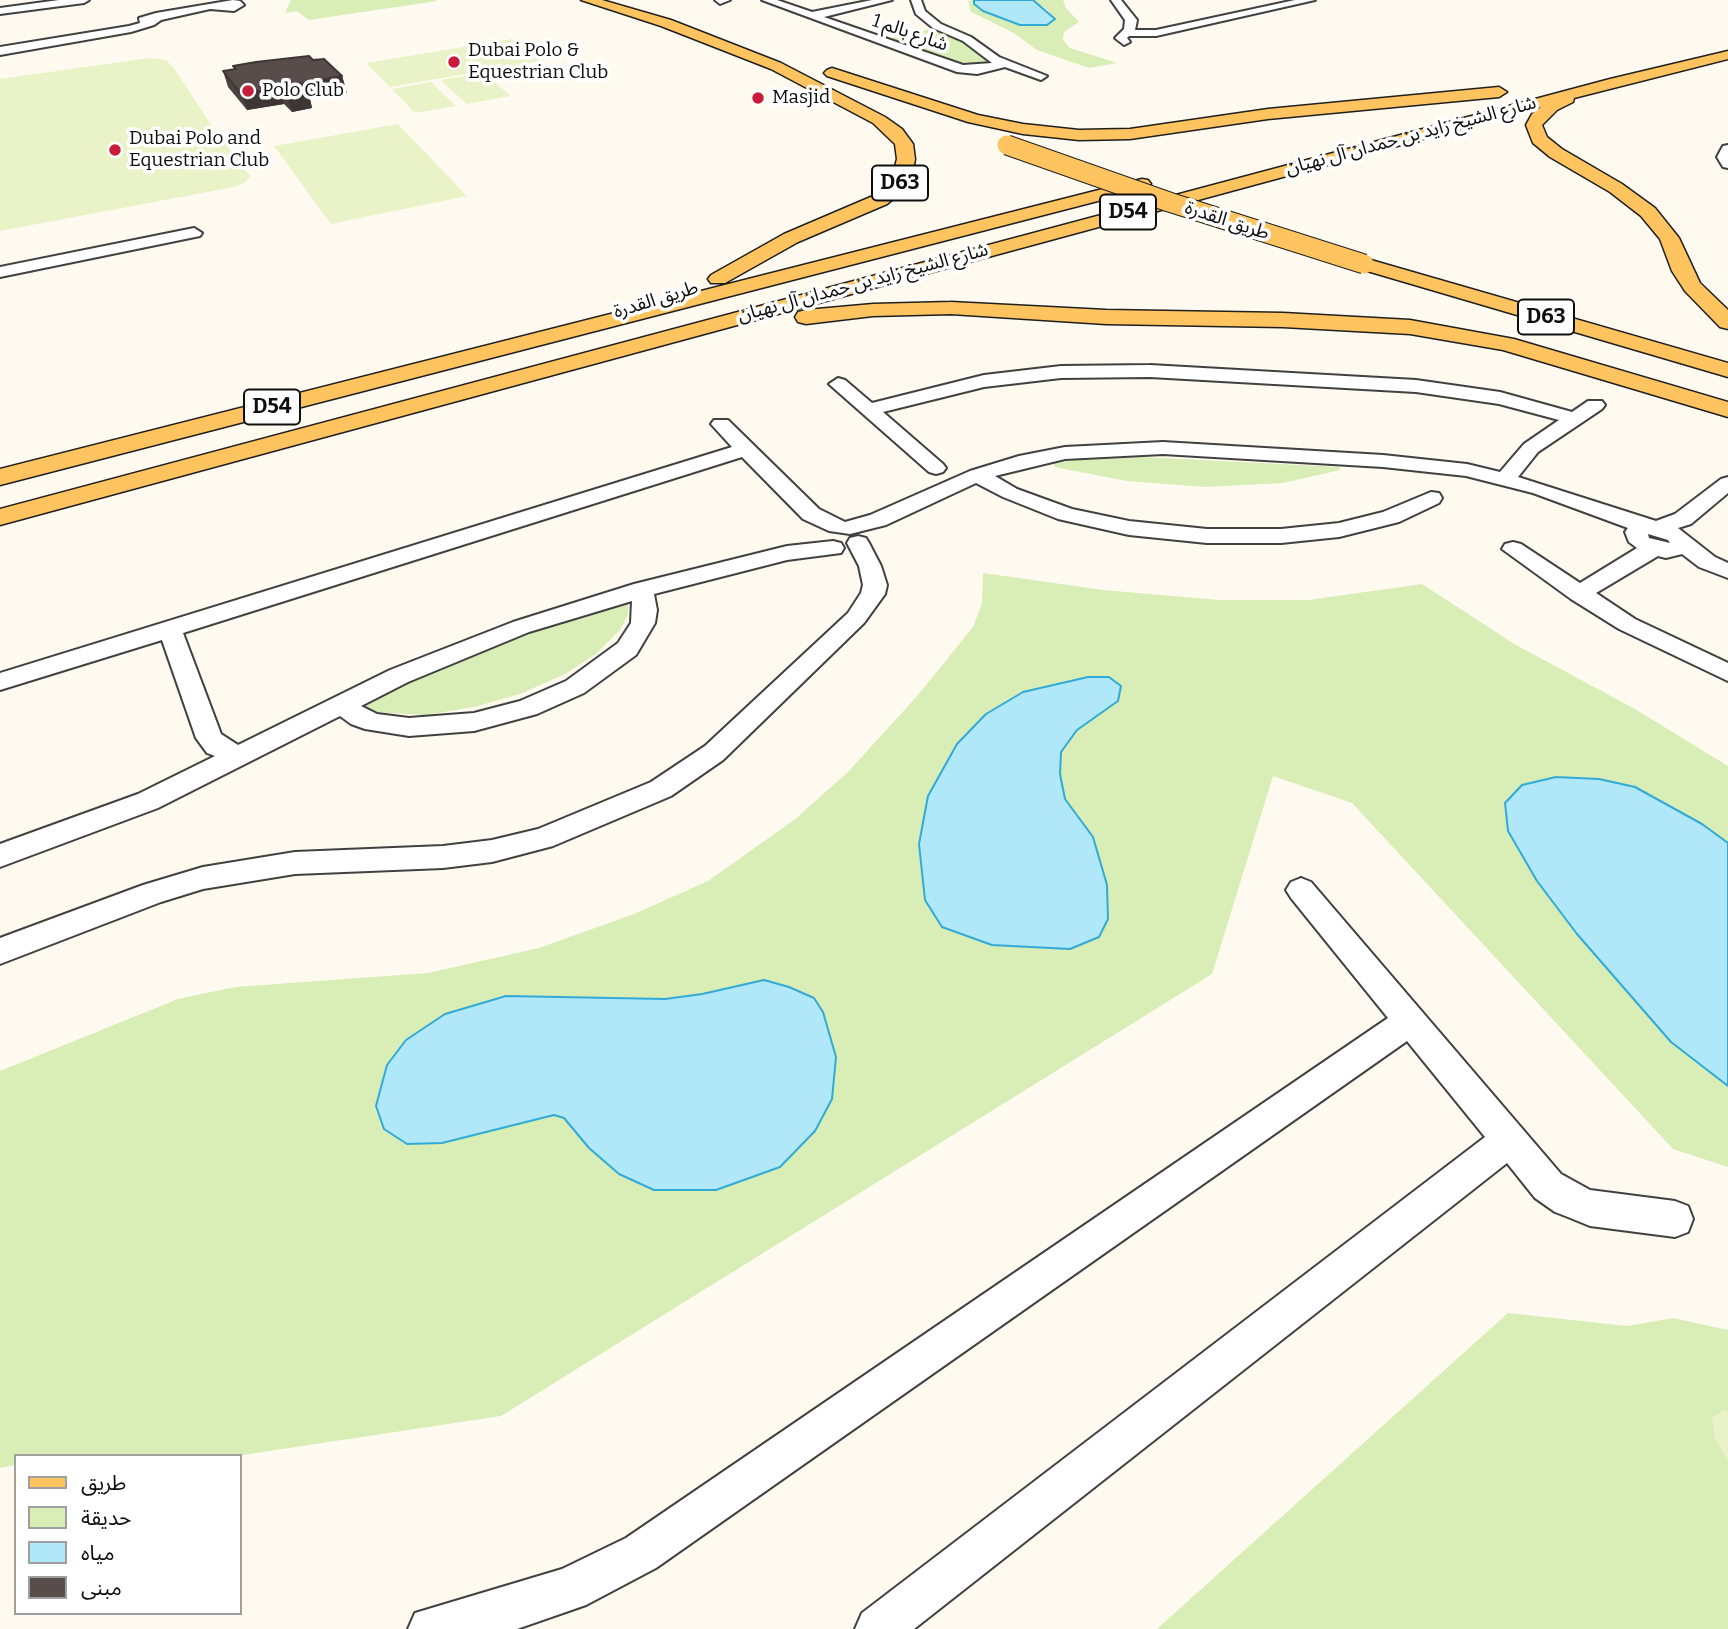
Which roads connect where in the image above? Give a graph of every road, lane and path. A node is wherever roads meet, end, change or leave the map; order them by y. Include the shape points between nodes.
1 (84, 0) edge
2 (175, 0) edge
3 (588, 0) edge
4 (608, 0) edge
5 (617, 0) edge
6 (638, 0) edge
7 (766, 0) edge
8 (887, 0) edge
9 (916, 0) edge
10 (1116, 0) edge
11 (1310, 0) edge
12 (219, 3) edge
13 (0, 11) edge
14 (668, 16) junction
15 (811, 16) junction
16 (685, 17) junction
17 (937, 26) junction
18 (1127, 33) junction
19 (876, 40) junction
20 (1137, 47) dead end
21 (0, 51) edge
22 (1728, 55) edge
23 (799, 59) dead end
24 (1004, 64) junction
25 (827, 71) joint
26 (1041, 76) dead end
27 (1615, 82) junction
28 (1378, 123) dead end
29 (1000, 141) junction
30 (1728, 149) edge
31 (1728, 164) edge
32 (1163, 178) dead end
33 (194, 233) dead end
34 (1367, 261) junction
35 (0, 272) edge
36 (1728, 322) edge
37 (544, 337) junction
38 (1728, 362) edge
39 (538, 370) junction
40 (1728, 370) edge
41 (838, 384) dead end
42 (1595, 405) dead end
43 (868, 410) junction
44 (1728, 410) edge
45 (1574, 418) junction
46 (721, 424) dead end
47 (746, 449) junction
48 (936, 468) dead end
49 (976, 475) junction
50 (0, 477) edge
51 (1505, 479) junction
52 (1726, 486) edge
53 (1431, 498) dead end
54 (0, 517) edge
55 (840, 537) junction
56 (1658, 538) junction
57 (1513, 549) dead end
58 (1718, 567) edge
59 (642, 589) junction
60 (1579, 594) junction
61 (170, 629) junction
62 (1728, 673) edge
63 (0, 682) edge
64 (340, 704) junction
65 (238, 756) junction
66 (1, 849) edge
67 (1301, 890) dead end
68 (0, 951) edge
69 (1409, 1021) junction
70 (1509, 1140) junction
71 (1675, 1219) dead end
72 (430, 1629) edge
73 (878, 1629) edge

1 - 13 street
2 - 12 street
3 - 14 main road, طريق القدرة / D63
4 - 14 main road
5 - 29 main road, طريق القدرة / D63
6 - 16 main road, طريق القدرة / D63
7 - 15 street, شارع بالم 1
8 - 15 street
9 - 17 street, شارع بالم 1 via 920,12
10 - 18 street via 1131,20
11 - 18 street via 1161,32
12 - 21 street via 160,15 122,31
14 - 16 main road, طريق القدرة / D63
14 - 37 main road, طريق القدرة / D63 via 879,120 904,144 903,177 897,188 872,204 791,238 712,281
15 - 19 street, شارع بالم 1
16 - 23 main road, طريق القدرة / D63
17 - 19 street
17 - 24 street, شارع بالم 1 via 962,36
18 - 20 street via 1121,40
19 - 24 street, شارع بالم 1 via 965,70
22 - 27 main road, شارع الشيخ زايد بن حمدان آل نهيان / D54
24 - 26 street, شارع بالم 1
25 - 28 main road, شارع الشيخ زايد بن حمدان آل نهيان via 982,120 1079,135 1130,134 1256,115 1506,91
25 - 29 main road, طريق القدرة / D63
27 - 36 main road via 1545,110 1534,125 1536,134 1556,153 1648,212 1669,238 1692,287
27 - 39 main road, شارع الشيخ زايد بن حمدان آل نهيان / D54
29 - 34 main road, طريق القدرة / D63, bridge via 1169,202
30 - 31 street via 1724,157
32 - 37 main road, شارع الشيخ زايد بن حمدان آل نهيان / D54
33 - 35 street
34 - 38 main road, طريق القدرة / D63
34 - 40 main road, طريق القدرة / D63
37 - 50 main road, شارع الشيخ زايد بن حمدان آل نهيان / D54
39 - 44 main road via 605,362 811,316 975,309 1430,329 1524,349
39 - 54 main road, شارع الشيخ زايد بن حمدان آل نهيان / D54
41 - 43 street
42 - 45 street
43 - 45 street via 984,381 1061,372 1150,371 1416,386 1500,398
43 - 48 street
45 - 51 street via 1531,448
46 - 47 street
47 - 55 street
47 - 61 street
49 - 51 street via 1065,453 1163,448 1424,464
49 - 53 street via 1076,517 1207,536 1339,530 1391,517
49 - 55 street
51 - 56 street via 1604,513
52 - 56 street
55 - 59 street
55 - 68 street via 870,566 875,585 856,618 714,753 630,804 543,838 492,851 295,863 203,878 153,892
56 - 58 street
56 - 60 street
57 - 60 street
59 - 64 street via 460,650
59 - 64 street via 643,623 627,649 575,687 527,708 474,722 409,727 374,723
60 - 62 street via 1627,624
61 - 63 street
61 - 65 street via 209,738
64 - 65 street
65 - 66 street via 148,801
67 - 69 street
69 - 70 street
69 - 72 street via 642,1552 570,1589
70 - 71 street via 1548,1186 1569,1200 1590,1208
70 - 73 street

